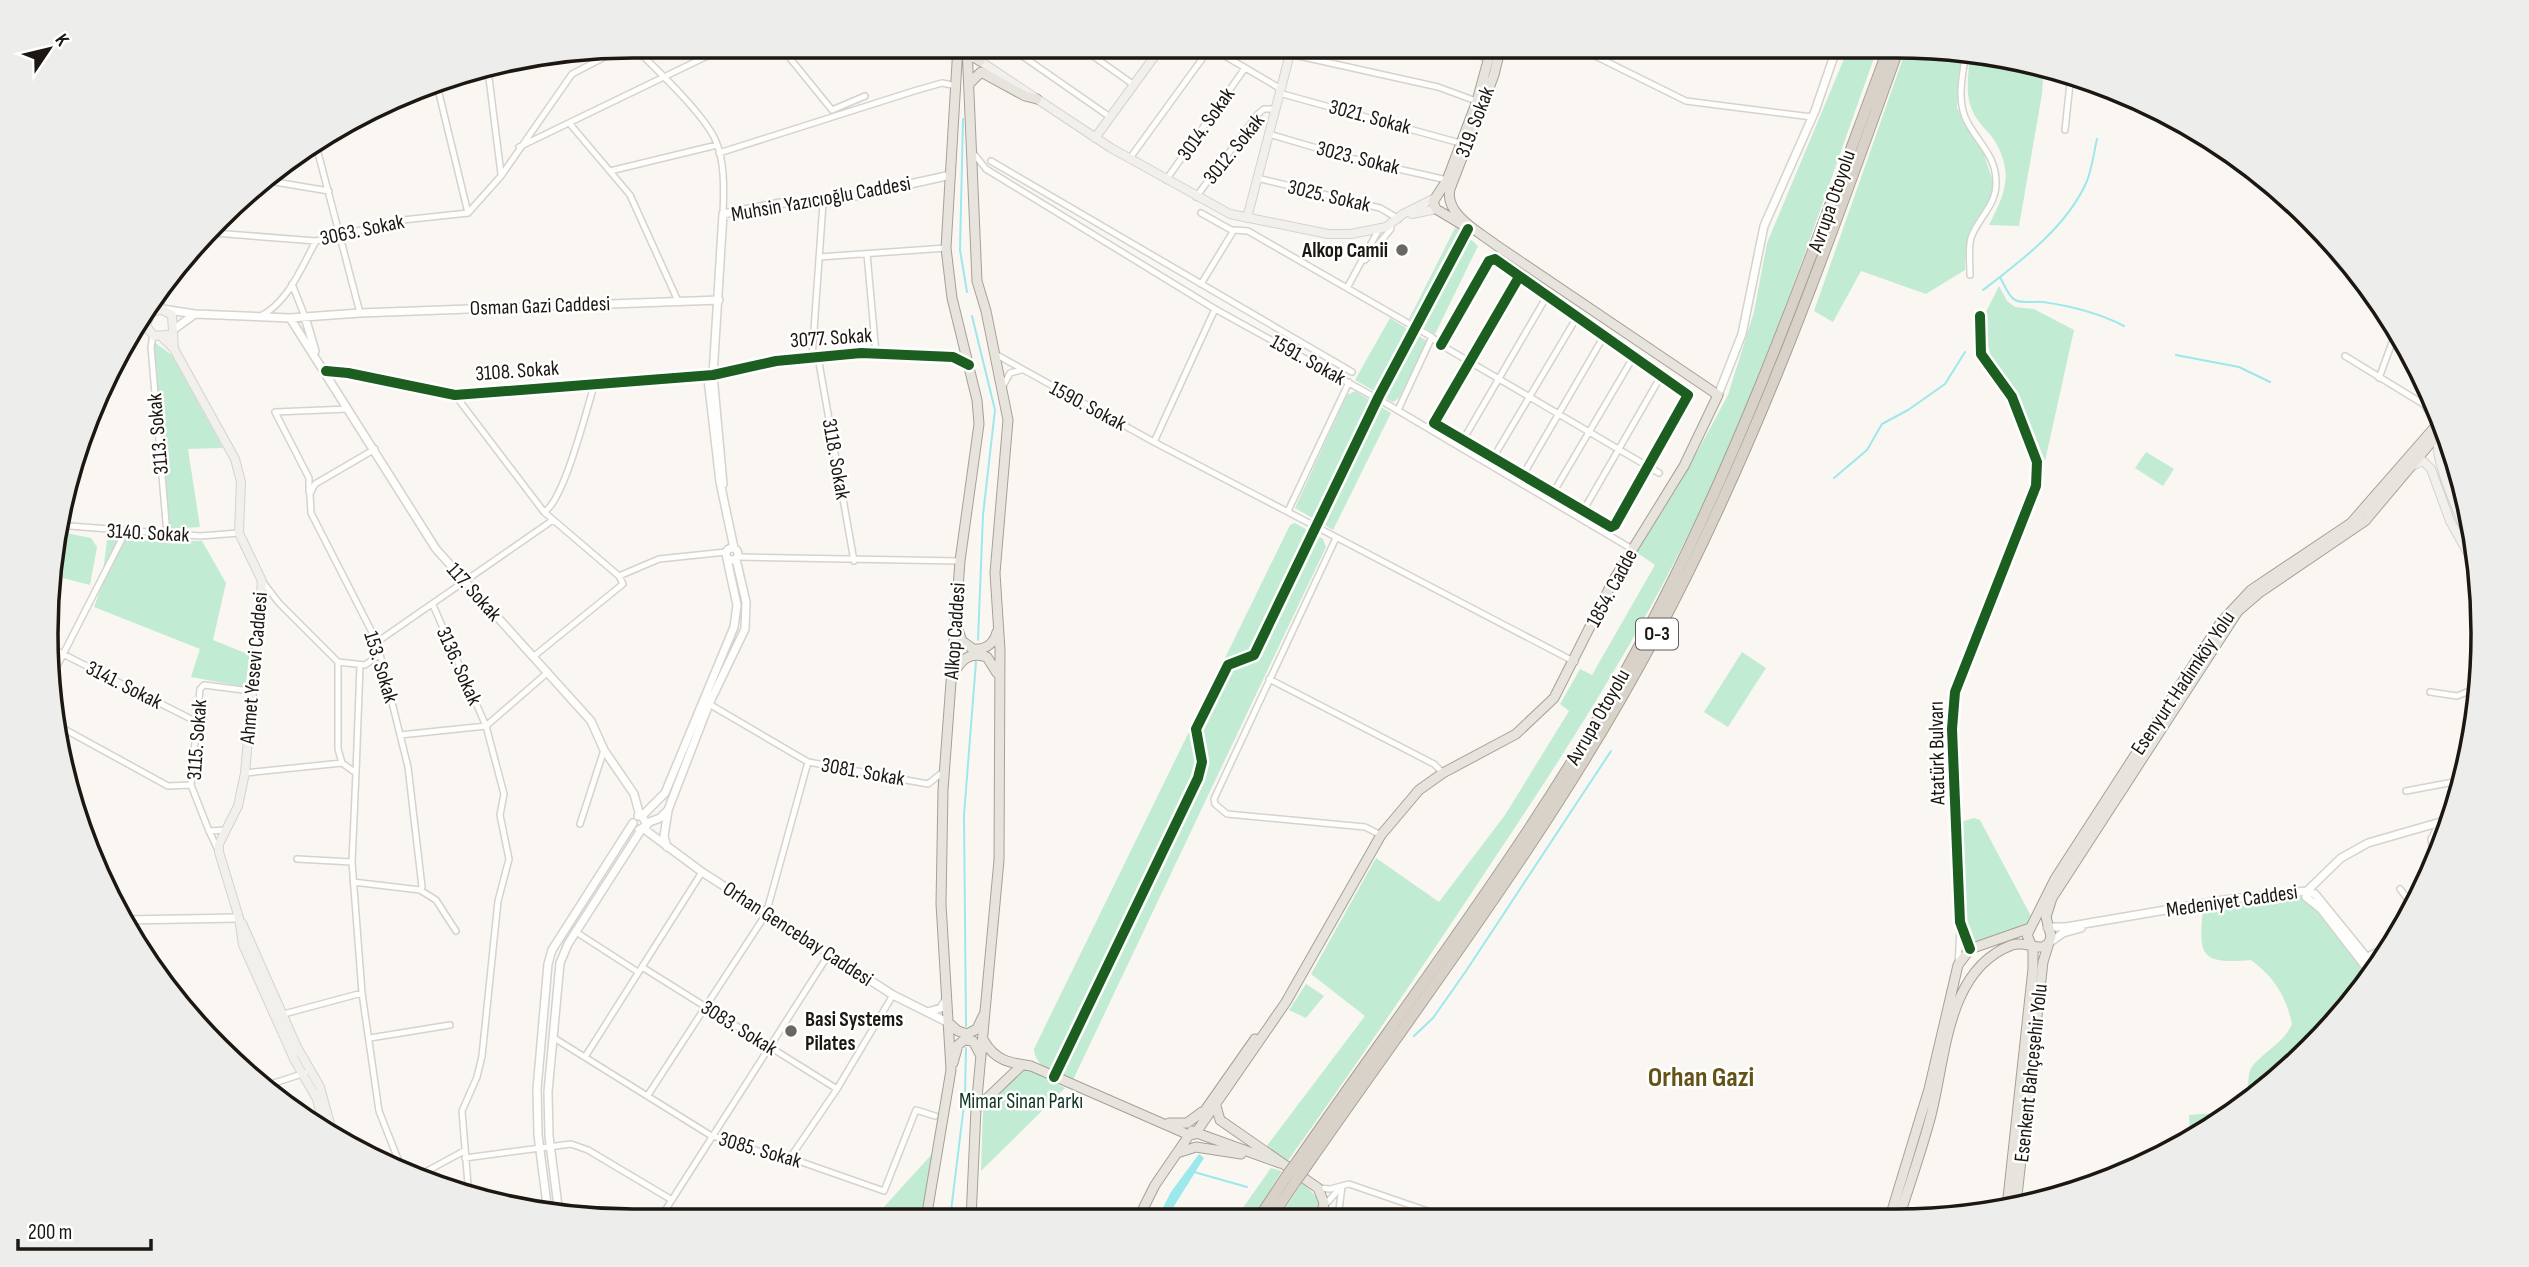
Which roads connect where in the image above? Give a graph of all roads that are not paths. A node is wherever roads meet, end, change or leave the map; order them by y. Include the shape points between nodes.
1 (645, 58) edge
2 (704, 58) edge
3 (790, 58) edge
4 (964, 58) edge
5 (967, 58) edge
6 (977, 58) edge
7 (1025, 58) edge
8 (1096, 58) edge
9 (1153, 58) edge
10 (1201, 58) edge
11 (1228, 58) edge
12 (1289, 58) edge
13 (1320, 58) edge
14 (1485, 58) edge
15 (1498, 58) edge
16 (1599, 58) edge
17 (1832, 58) edge
18 (1885, 58) edge
19 (1895, 58) edge
20 (601, 59) edge
21 (1490, 60) joint
22 (980, 61) joint
23 (1965, 62) edge
24 (1245, 68) junction
25 (489, 76) edge
26 (665, 78) junction
27 (970, 83) junction
28 (952, 85) dead end
29 (1133, 85) junction
30 (2070, 85) edge
31 (1280, 91) junction
32 (439, 92) edge
33 (865, 96) dead end
34 (1037, 99) junction
35 (1477, 102) junction
36 (1275, 109) junction
37 (832, 110) junction
38 (1110, 117) junction
39 (1812, 117) junction
40 (835, 118) junction
41 (570, 124) junction
42 (2065, 130) dead end
43 (1269, 134) junction
44 (1095, 138) junction
45 (1460, 143) junction
46 (717, 145) junction
47 (519, 147) junction
48 (972, 148) junction
49 (318, 152) edge
50 (719, 153) junction
51 (1129, 159) junction
52 (991, 161) dead end
53 (986, 169) junction
54 (610, 171) junction
55 (951, 175) junction
56 (501, 176) junction
57 (1256, 178) junction
58 (1166, 180) junction
59 (1447, 180) junction
60 (277, 182) edge
61 (971, 185) junction
62 (329, 191) junction
63 (1196, 197) junction
64 (1443, 198) junction
65 (822, 203) junction
66 (1439, 210) junction
67 (468, 213) junction
68 (1201, 213) dead end
69 (723, 214) junction
70 (1247, 218) junction
71 (1395, 222) junction
72 (1379, 229) junction
73 (1233, 231) junction
74 (219, 233) edge
75 (340, 233) junction
76 (316, 241) junction
77 (1376, 243) junction
78 (1496, 245) junction
79 (946, 248) junction
80 (867, 254) junction
81 (819, 257) junction
82 (1970, 275) dead end
83 (1519, 277) junction
84 (292, 284) junction
85 (1201, 284) junction
86 (1347, 288) junction
87 (1547, 296) junction
88 (719, 300) junction
89 (678, 301) junction
90 (161, 305) edge
91 (162, 309) junction
92 (1215, 309) junction
93 (157, 311) edge
94 (360, 313) junction
95 (195, 314) junction
96 (1980, 316) dead end
97 (258, 317) junction
98 (305, 317) junction
99 (1577, 317) junction
100 (290, 318) junction
101 (151, 320) edge
102 (146, 329) edge
103 (173, 330) junction
104 (154, 333) junction
105 (1604, 336) junction
106 (1433, 337) junction
107 (2392, 343) edge
108 (964, 345) junction
109 (1441, 345) junction
110 (174, 349) junction
111 (995, 353) junction
112 (876, 354) junction
113 (1634, 356) junction
114 (2345, 356) dead end
115 (815, 357) junction
116 (953, 357) junction
117 (318, 359) junction
118 (1469, 362) junction
119 (969, 365) junction
120 (1021, 370) junction
121 (326, 372) junction
122 (1352, 372) dead end
123 (713, 375) junction
124 (1661, 376) junction
125 (2379, 378) junction
126 (1499, 380) junction
127 (1349, 382) junction
128 (594, 386) junction
129 (1003, 386) junction
130 (455, 395) junction
131 (1718, 395) junction
132 (1529, 397) junction
133 (2416, 400) junction
134 (2424, 406) edge
135 (2424, 407) edge
136 (348, 409) junction
137 (1398, 410) junction
138 (1558, 414) junction
139 (2433, 428) edge
140 (2434, 430) edge
141 (1588, 432) junction
142 (1463, 440) junction
143 (2438, 441) edge
144 (1154, 442) junction
145 (375, 449) junction
146 (1619, 450) junction
147 (1493, 458) junction
148 (1648, 467) junction
149 (2409, 469) junction
150 (1658, 473) dead end
151 (1523, 475) junction
152 (1553, 493) junction
153 (310, 494) junction
154 (2458, 510) edge
155 (1288, 511) junction
156 (1583, 511) junction
157 (544, 512) junction
158 (553, 520) junction
159 (68, 526) edge
160 (126, 531) junction
161 (239, 533) junction
162 (167, 534) junction
163 (1336, 538) junction
164 (2464, 546) edge
165 (1632, 549) junction
166 (731, 554) junction
167 (854, 561) junction
168 (960, 561) junction
169 (619, 576) junction
170 (262, 581) junction
171 (465, 584) junction
172 (433, 606) junction
173 (956, 607) junction
174 (998, 625) junction
175 (2217, 633) junction
176 (377, 642) junction
177 (58, 652) edge
178 (63, 654) junction
179 (379, 655) junction
180 (533, 657) junction
181 (59, 662) edge
182 (338, 662) junction
183 (1575, 662) junction
184 (360, 666) junction
185 (547, 673) junction
186 (951, 679) junction
187 (1269, 679) junction
188 (251, 691) junction
189 (999, 692) junction
190 (2430, 692) dead end
191 (2468, 692) edge
192 (709, 704) junction
193 (195, 722) junction
194 (486, 726) junction
195 (66, 730) edge
196 (400, 735) junction
197 (604, 750) junction
198 (808, 762) junction
199 (342, 763) junction
200 (944, 771) junction
201 (245, 773) junction
202 (356, 773) junction
203 (1443, 773) junction
204 (2452, 783) edge
205 (191, 785) junction
206 (2406, 792) dead end
207 (668, 810) junction
208 (2440, 821) edge
209 (644, 823) junction
210 (580, 824) dead end
211 (2438, 827) edge
212 (226, 830) junction
213 (209, 831) junction
214 (1381, 835) junction
215 (2431, 839) joint
216 (2432, 842) edge
217 (667, 848) junction
218 (219, 852) junction
219 (297, 859) dead end
220 (352, 862) junction
221 (702, 872) junction
222 (353, 882) junction
223 (2400, 889) dead end
224 (420, 890) junction
225 (2307, 891) junction
226 (2407, 898) edge
227 (766, 914) junction
228 (2126, 917) junction
229 (239, 918) junction
230 (134, 920) edge
231 (1960, 922) junction
232 (2047, 927) junction
233 (2030, 928) junction
234 (456, 931) dead end
235 (576, 932) junction
236 (2049, 943) junction
237 (2032, 945) junction
238 (1970, 949) junction
239 (2374, 953) edge
240 (829, 954) junction
241 (2362, 959) junction
242 (2367, 963) edge
243 (2366, 965) edge
244 (1957, 967) junction
245 (640, 969) junction
246 (1975, 972) junction
247 (362, 993) junction
248 (893, 995) junction
249 (948, 996) junction
250 (706, 1007) junction
251 (986, 1011) junction
252 (923, 1012) junction
253 (279, 1015) junction
254 (949, 1023) junction
255 (450, 1025) dead end
256 (543, 1027) junction
257 (554, 1027) junction
258 (1263, 1034) junction
259 (370, 1038) junction
260 (984, 1041) junction
261 (553, 1042) junction
262 (542, 1044) junction
263 (769, 1047) junction
264 (585, 1057) junction
265 (981, 1058) junction
266 (1022, 1065) junction
267 (951, 1070) junction
268 (307, 1073) junction
269 (275, 1083) edge
270 (836, 1089) junction
271 (648, 1095) junction
272 (1220, 1098) junction
273 (1206, 1108) junction
274 (976, 1109) junction
275 (321, 1116) edge
276 (934, 1116) dead end
277 (330, 1122) edge
278 (1167, 1124) junction
279 (1192, 1133) junction
280 (713, 1136) junction
281 (550, 1146) junction
282 (540, 1147) junction
283 (464, 1151) junction
284 (1175, 1154) junction
285 (398, 1158) edge
286 (465, 1158) junction
287 (790, 1158) junction
288 (1267, 1159) junction
289 (1303, 1162) junction
290 (1286, 1164) junction
291 (427, 1171) edge
292 (1291, 1180) junction
293 (468, 1185) edge
294 (1342, 1186) junction
295 (1317, 1188) junction
296 (2018, 1196) edge
297 (2008, 1198) edge
298 (672, 1200) junction
299 (547, 1202) edge
300 (558, 1204) edge
301 (1324, 1206) junction
302 (666, 1209) edge
303 (928, 1209) edge
304 (971, 1209) edge
305 (1145, 1209) edge
306 (1267, 1209) edge
307 (1276, 1209) edge
308 (1323, 1209) edge
309 (1340, 1209) edge
310 (1422, 1209) edge
311 (1893, 1209) edge
312 (1902, 1209) edge

1 - 26 street
2 - 26 street
3 - 37 street
4 - 55 main road, Alkop Caddesi
5 - 27 main road, Alkop Caddesi
6 - 22 main road
7 - 38 street
8 - 29 street
9 - 29 main road
10 - 51 street
11 - 24 street, 3021. Sokak
12 - 31 main road
13 - 35 street via 1438,87
14 - 21 street
15 - 64 main road, 319. Sokak
16 - 39 street via 1686,101
17 - 39 street
18 - 289 highway, Avrupa Otoyolu / O-3 via 1763,385 1709,509 1641,643 1517,847
19 - 289 highway, Avrupa Otoyolu / O-3 via 1775,383 1727,493 1655,637 1522,857
20 - 47 street via 572,74
21 - 35 main road, 319. Sokak
22 - 34 main road
23 - 82 street via 1965,117 1993,163 1996,185 1970,240
24 - 31 street, 3021. Sokak
24 - 58 street, 3014. Sokak
25 - 56 street
26 - 41 street
26 - 46 street via 706,124
27 - 34 main road via 981,72
27 - 48 main road, Alkop Caddesi
28 - 40 street via 942,83
29 - 38 main road
30 - 42 street
31 - 36 main road
31 - 45 street, 3021. Sokak
32 - 67 street
33 - 37 street
34 - 44 main road
35 - 45 main road, 319. Sokak
36 - 43 main road
36 - 63 street, 3012. Sokak via 1258,114
37 - 40 street
38 - 44 main road
39 - 131 street via 1765,222 1742,334
40 - 50 street
41 - 47 street
41 - 54 street
43 - 57 main road
43 - 59 street, 3023. Sokak
44 - 51 main road
45 - 59 main road, 319. Sokak
46 - 50 street
46 - 54 street
47 - 56 street
48 - 53 street, 1591. Sokak
48 - 61 main road, Alkop Caddesi
49 - 62 street
50 - 69 street
51 - 58 main road
52 - 85 street
53 - 61 street
53 - 92 street, 1591. Sokak
54 - 89 street via 630,195
55 - 65 street, Muhsin Yazıcıoğlu Caddesi
55 - 79 main road, Alkop Caddesi
56 - 67 street
57 - 70 main road
57 - 71 street, 3025. Sokak via 1380,208
58 - 63 main road
59 - 64 main road, 319. Sokak
60 - 62 street
61 - 111 main road, Alkop Caddesi via 977,281
62 - 75 street
63 - 70 main road
64 - 66 main road
64 - 66 main road via 1447,210
64 - 71 main road
64 - 78 main road
65 - 69 street, Muhsin Yazıcıoğlu Caddesi via 780,203
65 - 81 street, 3118. Sokak
66 - 71 main road
66 - 78 main road
67 - 75 street, 3063. Sokak
68 - 73 street
69 - 88 street, Muhsin Yazıcıoğlu Caddesi
70 - 72 main road via 1334,234
71 - 72 main road
71 - 77 street
72 - 77 street
73 - 85 street
73 - 86 street via 1248,232
74 - 76 street, 3063. Sokak
75 - 76 street, 3063. Sokak
75 - 94 street
76 - 84 street
77 - 86 street
78 - 131 main road
79 - 80 street
79 - 108 main road, Alkop Caddesi
80 - 81 street
80 - 112 street
81 - 115 street, 3118. Sokak
83 - 87 street
83 - 109 street via 1497,260 1489,261
83 - 118 street
84 - 97 street via 271,310
84 - 98 street
85 - 122 street
86 - 106 street
87 - 99 street
87 - 126 street
88 - 89 street, Osman Gazi Caddesi
88 - 123 street, Muhsin Yazıcıoğlu Caddesi
89 - 94 street, Osman Gazi Caddesi
90 - 91 street
91 - 93 main road
91 - 95 street, Osman Gazi Caddesi
91 - 103 main road via 172,315
92 - 127 street, 1591. Sokak
92 - 144 street
94 - 98 street, Osman Gazi Caddesi
95 - 97 street, Osman Gazi Caddesi
95 - 103 street
96 - 231 street, Atatürk Bulvarı via 1981,354 2012,397 2036,462 2036,486 1955,692 1952,729
97 - 100 street, Osman Gazi Caddesi
98 - 100 street, Osman Gazi Caddesi
98 - 117 street
99 - 105 street
99 - 132 street
100 - 117 street
101 - 104 main road
102 - 104 main road
103 - 104 main road
103 - 110 main road
104 - 110 main road
104 - 162 street, 3113. Sokak via 151,347
105 - 113 street
105 - 138 street
106 - 109 street
106 - 137 street
107 - 125 street
108 - 116 street
108 - 119 main road, Alkop Caddesi
109 - 118 street
110 - 161 main road, Ahmet Yesevi Caddesi via 235,459 241,482
111 - 120 street, 1590. Sokak
111 - 129 main road, Alkop Caddesi
112 - 115 street, 3077. Sokak
112 - 116 street, 3077. Sokak
113 - 124 street
113 - 141 street
114 - 125 street
115 - 123 street, 3077. Sokak
115 - 167 street, 3118. Sokak
116 - 119 street, 3077. Sokak
117 - 121 street, 117. Sokak
118 - 126 street
118 - 142 street via 1434,423
119 - 168 main road, Alkop Caddesi via 979,424
120 - 129 street via 1010,373
120 - 144 street, 1590. Sokak
121 - 130 street, 3108. Sokak
121 - 136 street, 117. Sokak
123 - 128 street, 3108. Sokak
123 - 166 street, Muhsin Yazıcıoğlu Caddesi
124 - 146 street
124 - 148 street via 1688,395
125 - 133 street
126 - 132 street
126 - 142 street
127 - 137 street, 1591. Sokak
127 - 155 street
128 - 130 street, 3108. Sokak
128 - 157 street via 552,508
129 - 174 main road, Alkop Caddesi via 1008,445 995,573
130 - 157 street
131 - 165 main road, 1854. Cadde via 1684,466
132 - 138 street
132 - 147 street
133 - 134 street
133 - 135 street
136 - 145 street, 117. Sokak
136 - 153 street, 153. Sokak via 275,412 309,478
137 - 165 street, 1591. Sokak
138 - 141 street
138 - 151 street
139 - 175 main road, Esenyurt Hadımköy Yolu via 2351,523 2251,590
140 - 149 main road, Esenyurt Hadımköy Yolu
141 - 146 street
141 - 152 street
142 - 147 street
143 - 154 main road
144 - 155 street, 1590. Sokak
145 - 153 street via 315,484
145 - 171 street, 117. Sokak via 436,549
146 - 148 street
146 - 156 street
147 - 151 street
148 - 150 street
148 - 156 street via 1615,525
149 - 164 main road via 2420,461 2429,466
149 - 175 main road, Esenyurt Hadımköy Yolu via 2365,522 2259,593
151 - 152 street
152 - 156 street
153 - 176 street, 153. Sokak via 311,513
155 - 163 street, 1590. Sokak
157 - 158 street
158 - 169 street
158 - 171 street
159 - 160 street, 3140. Sokak
160 - 162 street, 3140. Sokak
160 - 178 street
161 - 162 street, 3140. Sokak
161 - 170 main road, Ahmet Yesevi Caddesi
163 - 183 street, 1590. Sokak
163 - 187 street
165 - 183 main road, 1854. Cadde
166 - 167 street
166 - 169 street via 659,559
166 - 192 street, Muhsin Yazıcıoğlu Caddesi via 746,602 745,629
166 - 209 street, Muhsin Yazıcıoğlu Caddesi via 737,605 734,627 665,793
167 - 168 street
168 - 173 main road, Alkop Caddesi
169 - 180 street via 623,584 617,591
170 - 182 street
170 - 188 main road, Ahmet Yesevi Caddesi
171 - 172 street
171 - 180 street, 117. Sokak
172 - 176 street
172 - 194 street, 3136. Sokak
173 - 174 main road via 958,635 967,647 982,650 988,646
173 - 186 main road, Alkop Caddesi
174 - 189 main road, Alkop Caddesi
175 - 232 main road, Esenyurt Hadımköy Yolu via 2067,873 2048,907
175 - 233 main road, Esenyurt Hadımköy Yolu via 2062,867
176 - 179 street, 153. Sokak
177 - 178 street, 3141. Sokak
178 - 181 street
178 - 193 street, 3141. Sokak
179 - 184 street
179 - 196 street, 153. Sokak
180 - 185 street, 117. Sokak
182 - 184 street
182 - 199 street
183 - 203 main road, 1854. Cadde via 1538,716 1516,734
184 - 202 street
185 - 194 street
185 - 197 street, 117. Sokak via 591,721
186 - 189 main road via 962,660 981,655 996,668
186 - 200 main road, Alkop Caddesi
187 - 203 street via 1434,764
187 - 214 street via 1214,799 1217,809 1227,814 1365,827
188 - 193 street, 3115. Sokak via 204,685
188 - 201 main road, Ahmet Yesevi Caddesi
189 - 251 main road, Alkop Caddesi via 999,860
190 - 191 street via 2457,696
192 - 198 street, 3081. Sokak
192 - 207 street, Muhsin Yazıcıoğlu Caddesi
193 - 205 street, 3115. Sokak
194 - 196 street
194 - 283 street, 3136. Sokak via 504,793 500,815 509,859 498,901 482,1056 462,1111
195 - 205 street via 168,786
196 - 224 street, 153. Sokak via 408,768
197 - 209 street, 117. Sokak via 634,794
197 - 210 street
198 - 200 street, 3081. Sokak via 928,784
198 - 227 street
199 - 201 street
199 - 202 street
200 - 249 main road, Alkop Caddesi via 941,904
201 - 212 main road, Ahmet Yesevi Caddesi via 238,806
202 - 220 street
203 - 214 main road, 1854. Cadde via 1409,799
204 - 206 street
205 - 213 street, 3115. Sokak
207 - 209 street, Muhsin Yazıcıoğlu Caddesi
207 - 217 street
208 - 225 street, Medeniyet Caddesi via 2360,847 2341,858
209 - 217 street, Orhan Gencebay Caddesi
209 - 235 street, Muhsin Yazıcıoğlu Caddesi
209 - 256 street via 633,823 552,950
211 - 215 street
212 - 213 street
212 - 218 main road, Ahmet Yesevi Caddesi
213 - 218 street, 3115. Sokak
214 - 258 main road, 1854. Cadde
215 - 216 street
217 - 221 street, Orhan Gencebay Caddesi
218 - 229 main road
219 - 220 street
220 - 222 street
221 - 227 street, Orhan Gencebay Caddesi
221 - 245 street
222 - 224 street
222 - 247 street
223 - 226 street
224 - 234 street via 436,900
225 - 228 street, Medeniyet Caddesi
225 - 241 street via 2315,894
227 - 240 street, Orhan Gencebay Caddesi
227 - 250 street
228 - 232 street
228 - 236 street via 2063,933
229 - 230 street
229 - 253 main road
231 - 238 street, Atatürk Bulvarı
231 - 244 street, Atatürk Bulvarı
232 - 233 main road
232 - 236 main road
233 - 237 main road via 2027,935
233 - 238 main road
235 - 245 street, 3083. Sokak
235 - 257 street, Muhsin Yazıcıoğlu Caddesi via 562,955
236 - 237 main road
236 - 296 main road, Esenkent Bahçeşehir Yolu via 2043,962
237 - 246 main road via 2007,947
237 - 297 main road, Esenkent Bahçeşehir Yolu via 2034,969
238 - 244 main road, Atatürk Bulvarı
238 - 246 main road via 1979,959
239 - 241 street
240 - 248 street, Orhan Gencebay Caddesi
240 - 263 street
241 - 242 street
241 - 243 street
244 - 246 main road via 1962,975
244 - 311 main road, Atatürk Bulvarı via 1926,1102
245 - 250 street, 3083. Sokak
245 - 264 street
246 - 312 main road via 1953,1018 1930,1118
247 - 253 street
247 - 259 street
248 - 252 street, Orhan Gencebay Caddesi
248 - 270 street
249 - 252 street via 941,1008
249 - 254 main road, Alkop Caddesi
250 - 263 street, 3083. Sokak
250 - 271 street
251 - 254 main road via 979,1026 967,1034
251 - 260 main road, Alkop Caddesi
252 - 254 street, Orhan Gencebay Caddesi
253 - 268 main road
254 - 267 main road, Alkop Caddesi
255 - 259 street
256 - 257 street
256 - 262 street
257 - 261 street, Muhsin Yazıcıoğlu Caddesi
258 - 272 main road
258 - 273 main road via 1237,1062
259 - 285 street via 379,1111
260 - 265 main road, Alkop Caddesi
260 - 266 main road via 1001,1059
261 - 262 street
261 - 264 street, 3085. Sokak
261 - 281 street, Muhsin Yazıcıoğlu Caddesi via 548,1092
262 - 282 street via 537,1089
263 - 270 street, 3083. Sokak
263 - 280 street
264 - 271 street, 3085. Sokak
265 - 267 main road via 973,1041 964,1040 958,1045
265 - 274 main road, Alkop Caddesi
266 - 274 main road
266 - 278 main road
267 - 303 main road, Alkop Caddesi
268 - 269 street
268 - 275 main road
268 - 277 main road via 326,1103
270 - 287 street
271 - 280 street, 3085. Sokak
272 - 279 main road
272 - 290 main road via 1219,1119
273 - 278 main road via 1189,1123
273 - 279 main road
274 - 304 main road, Alkop Caddesi
276 - 287 street, 3085. Sokak via 916,1110 884,1191
278 - 279 main road
278 - 284 main road via 1177,1138
279 - 284 main road
279 - 288 main road
280 - 287 street, 3085. Sokak
280 - 298 street
281 - 282 street
281 - 298 street via 571,1144 588,1150
281 - 300 street, Muhsin Yazıcıoğlu Caddesi
282 - 286 street
282 - 299 street
283 - 286 street, 3136. Sokak
283 - 291 street
284 - 288 main road via 1200,1147
284 - 305 main road
286 - 293 street, 3136. Sokak
288 - 290 main road
289 - 292 highway, Avrupa Otoyolu / O-3, bridge
290 - 295 main road
292 - 306 highway, Avrupa Otoyolu / O-3
292 - 307 highway, Avrupa Otoyolu / O-3
294 - 295 street
294 - 301 street
294 - 309 street
294 - 310 street via 1349,1184
295 - 301 main road
298 - 302 street
301 - 308 main road

